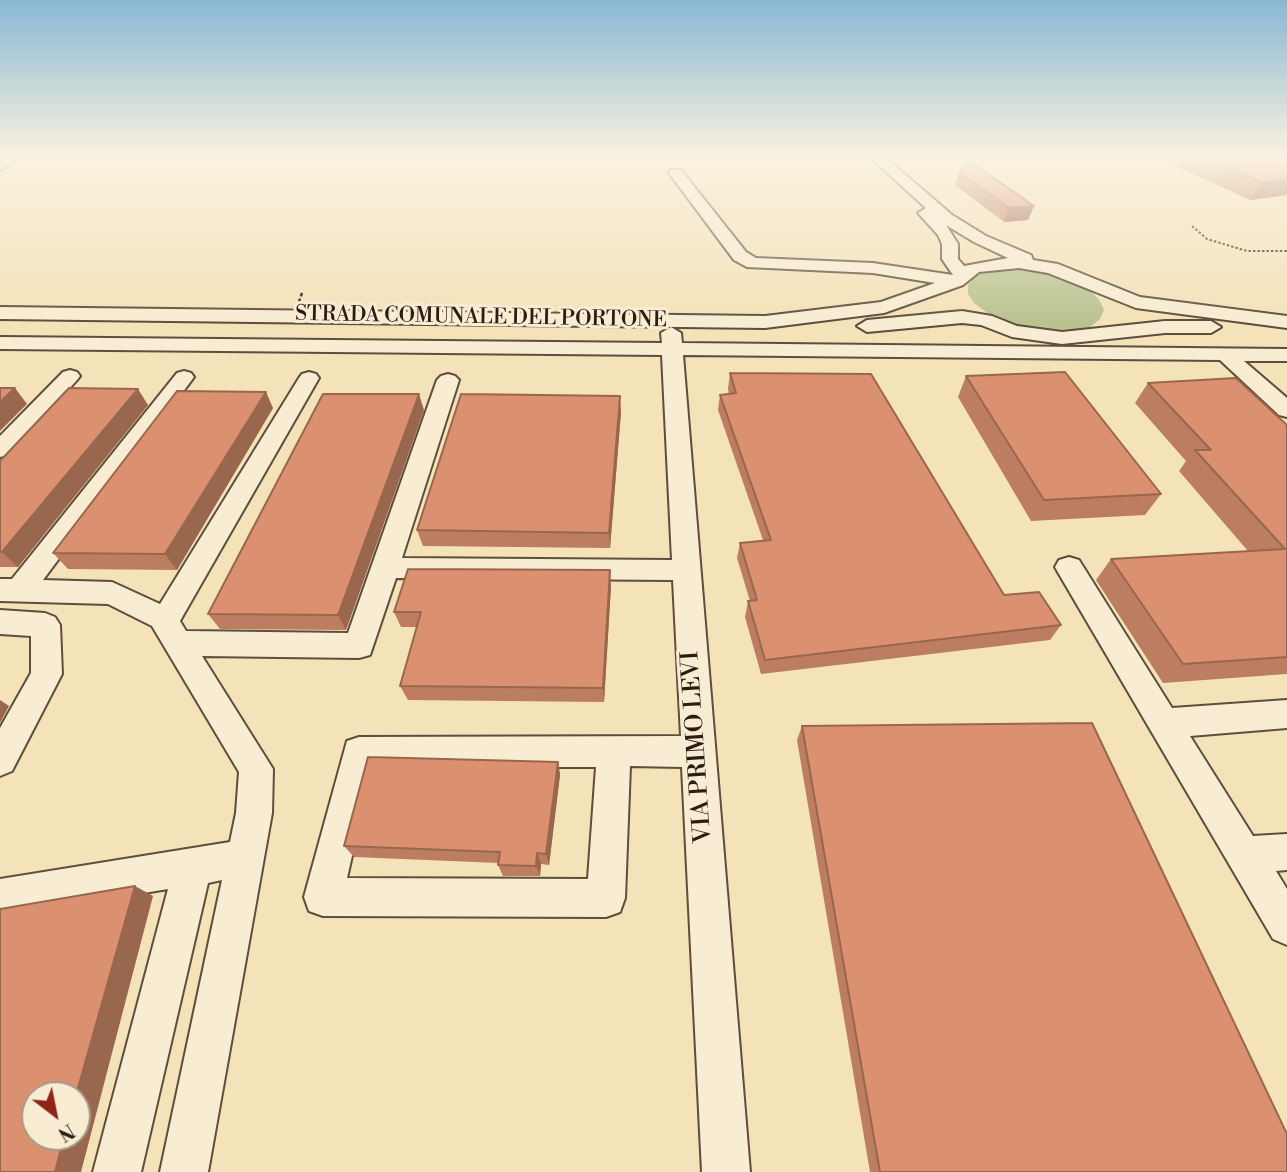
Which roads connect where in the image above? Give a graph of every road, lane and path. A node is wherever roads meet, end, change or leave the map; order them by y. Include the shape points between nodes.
1 (706, 213) edge
2 (926, 213) edge
3 (940, 213) edge
4 (1192, 226) dead end
5 (1287, 251) edge
6 (1040, 266) junction
7 (959, 278) junction
8 (1098, 289) junction
9 (0, 313) edge
10 (985, 320) junction
11 (1287, 322) edge
12 (0, 328) edge
13 (671, 328) junction
14 (731, 334) junction
15 (1089, 335) junction
16 (1287, 335) edge
17 (0, 343) edge
18 (885, 352) junction
19 (1226, 355) junction
20 (1287, 355) edge
21 (70, 376) dead end
22 (184, 377) dead end
23 (309, 378) dead end
24 (448, 380) dead end
25 (1287, 410) edge
26 (0, 450) edge
27 (1069, 567) dead end
28 (385, 568) junction
29 (686, 570) junction
30 (10, 590) edge
31 (0, 622) edge
32 (171, 632) junction
33 (1287, 714) edge
34 (1164, 723) junction
35 (614, 751) junction
36 (698, 751) junction
37 (0, 760) edge
38 (1287, 852) edge
39 (1245, 855) junction
40 (245, 859) junction
41 (193, 867) junction
42 (0, 898) edge
43 (1287, 925) edge
44 (117, 1172) edge
45 (184, 1172) edge
46 (726, 1172) edge

1 - 7 street via 740,256 753,263 873,268
2 - 7 street via 945,233
3 - 6 street via 980,239
4 - 5 path via 1207,239 1247,251
6 - 7 street, STRADA COMUNALE DEL PORTONE via 987,264
6 - 8 street, STRADA COMUNALE DEL PORTONE
7 - 10 street, STRADA COMUNALE DEL PORTONE via 955,290 960,301
7 - 13 street, STRADA COMUNALE DEL PORTONE via 904,302 859,312
8 - 11 street, STRADA COMUNALE DEL PORTONE via 1136,302
8 - 15 street via 1115,311 1113,321
9 - 13 street, STRADA COMUNALE DEL PORTONE
10 - 14 street, STRADA COMUNALE DEL PORTONE via 962,317
10 - 15 street, STRADA COMUNALE DEL PORTONE via 1037,336
12 - 13 street, STRADA COMUNALE DEL PORTONE
13 - 14 street, STRADA COMUNALE DEL PORTONE
13 - 17 street, STRADA COMUNALE DEL PORTONE
13 - 18 street, STRADA COMUNALE DEL PORTONE
13 - 29 street, VIA PRIMO LEVI
14 - 18 street, STRADA COMUNALE DEL PORTONE
15 - 16 street, STRADA COMUNALE DEL PORTONE via 1184,327
18 - 19 street, STRADA COMUNALE DEL PORTONE
19 - 20 street, STRADA COMUNALE DEL PORTONE
19 - 25 street
21 - 26 street
22 - 30 street
23 - 32 street
24 - 28 street
27 - 34 street
28 - 29 street
28 - 32 street via 359,646
29 - 36 street, VIA PRIMO LEVI
30 - 32 street via 112,593 162,618
31 - 37 street via 45,625 47,674
32 - 40 street via 256,769
33 - 34 street
34 - 39 street
35 - 35 street via 359,752 323,897 606,898
35 - 36 street
36 - 46 street, VIA PRIMO LEVI
38 - 39 street
39 - 43 street
40 - 41 street
40 - 45 street
41 - 42 street
41 - 44 street

